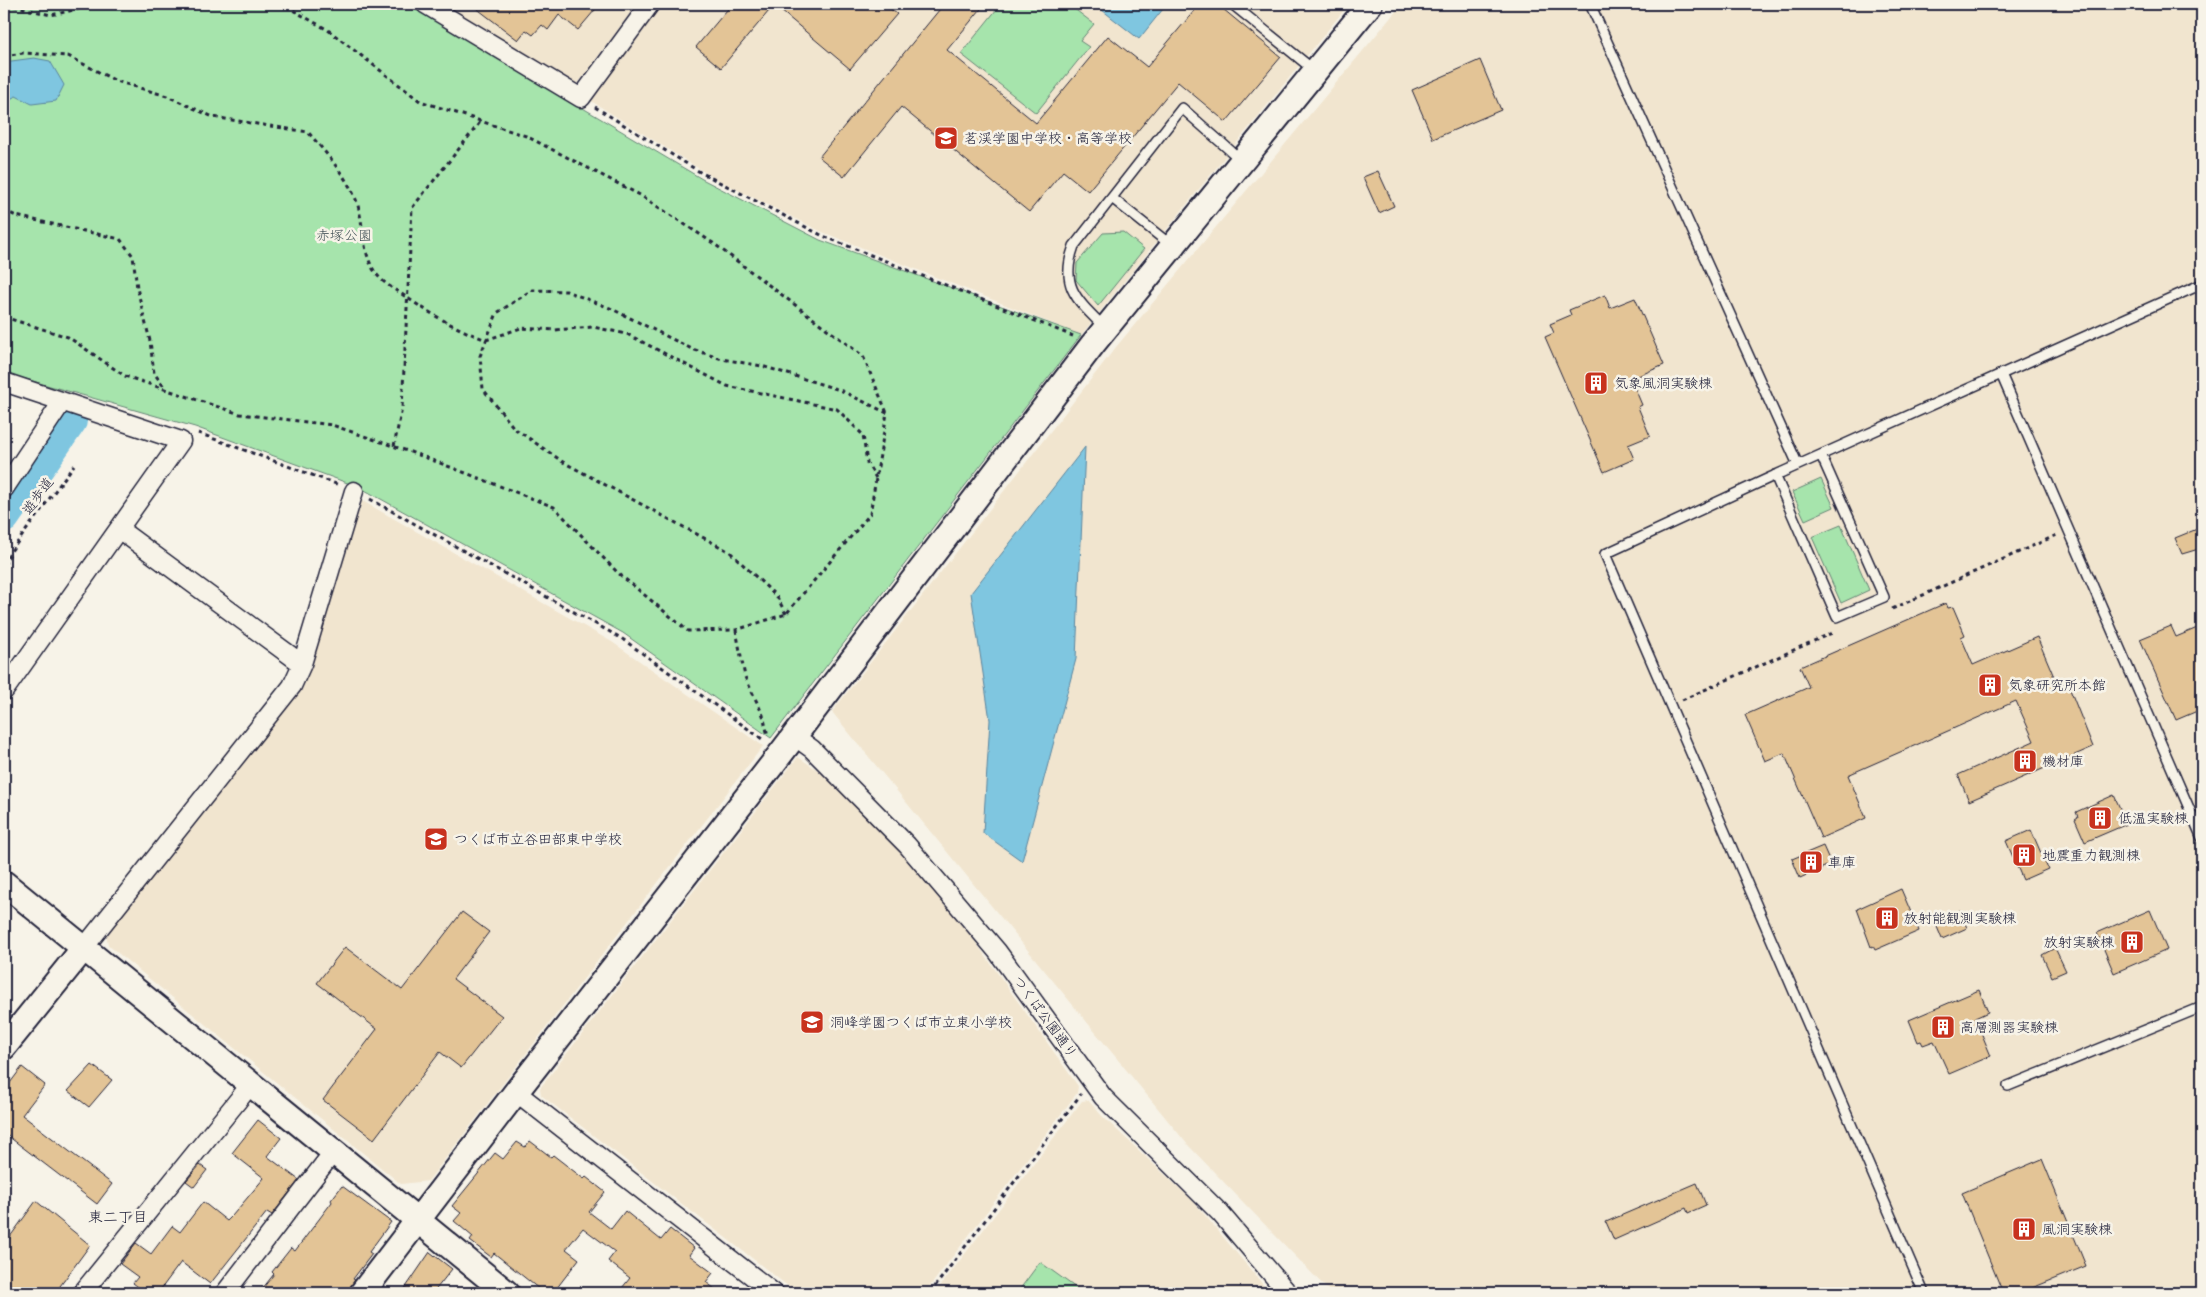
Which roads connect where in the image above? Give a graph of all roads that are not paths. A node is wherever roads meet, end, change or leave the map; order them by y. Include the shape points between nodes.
1 (425, 4) edge
2 (650, 4) edge
3 (1232, 4) edge
4 (1370, 4) edge
5 (1590, 4) edge
6 (1316, 71) junction
7 (1242, 161) junction
8 (1112, 198) junction
9 (1173, 246) junction
10 (2202, 284) edge
11 (1106, 329) junction
12 (2001, 374) junction
13 (4, 382) edge
14 (62, 402) junction
15 (1821, 455) junction
16 (1798, 465) junction
17 (1775, 475) junction
18 (4, 489) edge
19 (354, 491) road end
20 (120, 530) junction
21 (302, 664) junction
22 (4, 691) edge
23 (801, 741) dead end
24 (2202, 838) edge
25 (4, 882) edge
26 (83, 949) junction
27 (2202, 1007) edge
28 (4, 1047) edge
29 (252, 1083) junction
30 (2008, 1086) dead end
31 (516, 1092) junction
32 (334, 1151) junction
33 (418, 1221) junction
34 (82, 1293) edge
35 (225, 1293) edge
36 (362, 1293) edge
37 (507, 1293) edge
38 (774, 1293) edge
39 (1288, 1293) edge
40 (1924, 1293) edge

1 - 2 street via 580,98
3 - 6 lane
4 - 6 street
5 - 16 lane
6 - 7 street
7 - 8 lane via 1182,108
7 - 9 street
8 - 9 lane
8 - 11 lane via 1074,246 1068,263 1069,284 1077,298
9 - 11 street
10 - 12 lane
11 - 31 street
12 - 15 lane
12 - 24 lane
13 - 14 street
14 - 18 street
14 - 20 street via 181,441
15 - 16 lane
15 - 17 lane via 1884,597 1837,617
16 - 17 lane
17 - 40 lane via 1605,554
19 - 21 street
20 - 21 street
20 - 22 street
21 - 26 street via 292,686
23 - 39 street, つくば公園通り via 907,845 984,936 1103,1097 1220,1213
25 - 26 street
26 - 28 street
26 - 29 street
27 - 30 lane
29 - 32 street
29 - 34 street
31 - 33 street
31 - 38 street
32 - 33 street
32 - 35 street
33 - 36 street
33 - 37 street

